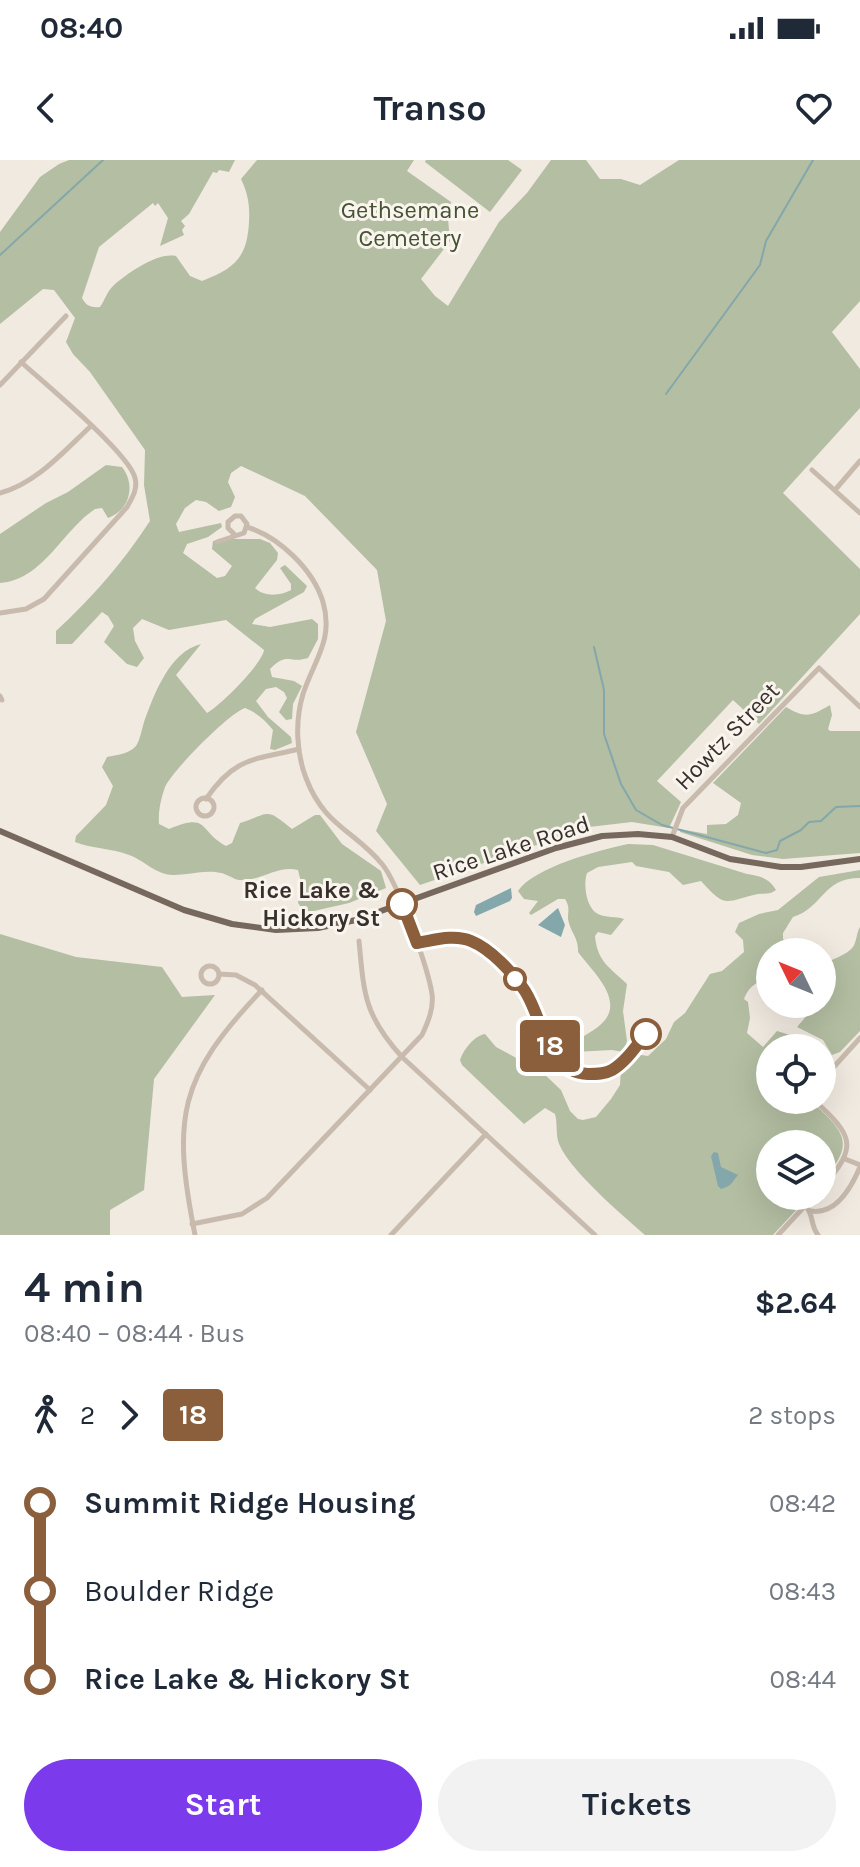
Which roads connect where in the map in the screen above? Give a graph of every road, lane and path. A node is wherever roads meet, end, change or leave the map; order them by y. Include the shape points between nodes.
1 (66, 316) dead end
2 (21, 362) junction
3 (0, 385) edge
4 (91, 426) junction
5 (860, 461) edge
6 (812, 470) dead end
7 (835, 490) junction
8 (0, 493) edge
9 (860, 513) edge
10 (247, 527) junction
11 (235, 535) junction
12 (217, 542) dead end
13 (0, 613) edge
14 (860, 707) edge
15 (299, 749) junction
16 (206, 799) dead end
17 (0, 831) edge
18 (672, 837) junction
19 (860, 859) edge
20 (402, 904) junction
21 (359, 941) dead end
22 (219, 974) dead end
23 (262, 990) junction
24 (860, 1038) edge
25 (402, 1057) junction
26 (836, 1065) edge
27 (370, 1090) junction
28 (830, 1114) edge
29 (486, 1134) junction
30 (845, 1159) junction
31 (860, 1166) edge
32 (836, 1170) edge
33 (800, 1210) edge
34 (811, 1211) joint
35 (192, 1224) junction
36 (591, 1234) edge
37 (195, 1235) edge
38 (391, 1235) edge
39 (778, 1235) edge
40 (818, 1235) edge

1 - 2 street
2 - 3 street
2 - 4 street
4 - 8 street via 53,462
4 - 13 street via 128,464 136,489 127,507 44,599 26,609
5 - 7 street
6 - 7 street
7 - 9 street
10 - 11 street
10 - 11 street via 244,518 232,517 228,528
10 - 15 street via 263,532 300,564 316,585 325,610 324,645 301,704
11 - 12 street
14 - 18 street, Howtz Street via 819,668 683,808
15 - 16 street via 234,767
15 - 20 street via 317,800 338,827 383,865
17 - 20 main road, Rice Lake Road via 184,910 232,924 318,928
18 - 19 main road, Rice Lake Road via 730,859 781,867
18 - 20 main road, Rice Lake Road via 602,836
20 - 25 street via 432,1003 422,1035
21 - 25 street via 367,1006
22 - 23 street via 247,979
23 - 27 street
23 - 35 street via 215,1043 188,1098 182,1149
24 - 26 street
25 - 27 street
25 - 29 street
27 - 35 street via 258,1205 234,1217
28 - 30 street via 844,1130
29 - 36 street
29 - 38 street
30 - 31 street
30 - 32 street
31 - 34 street via 840,1199 821,1212
33 - 39 street
34 - 40 street
35 - 37 street

